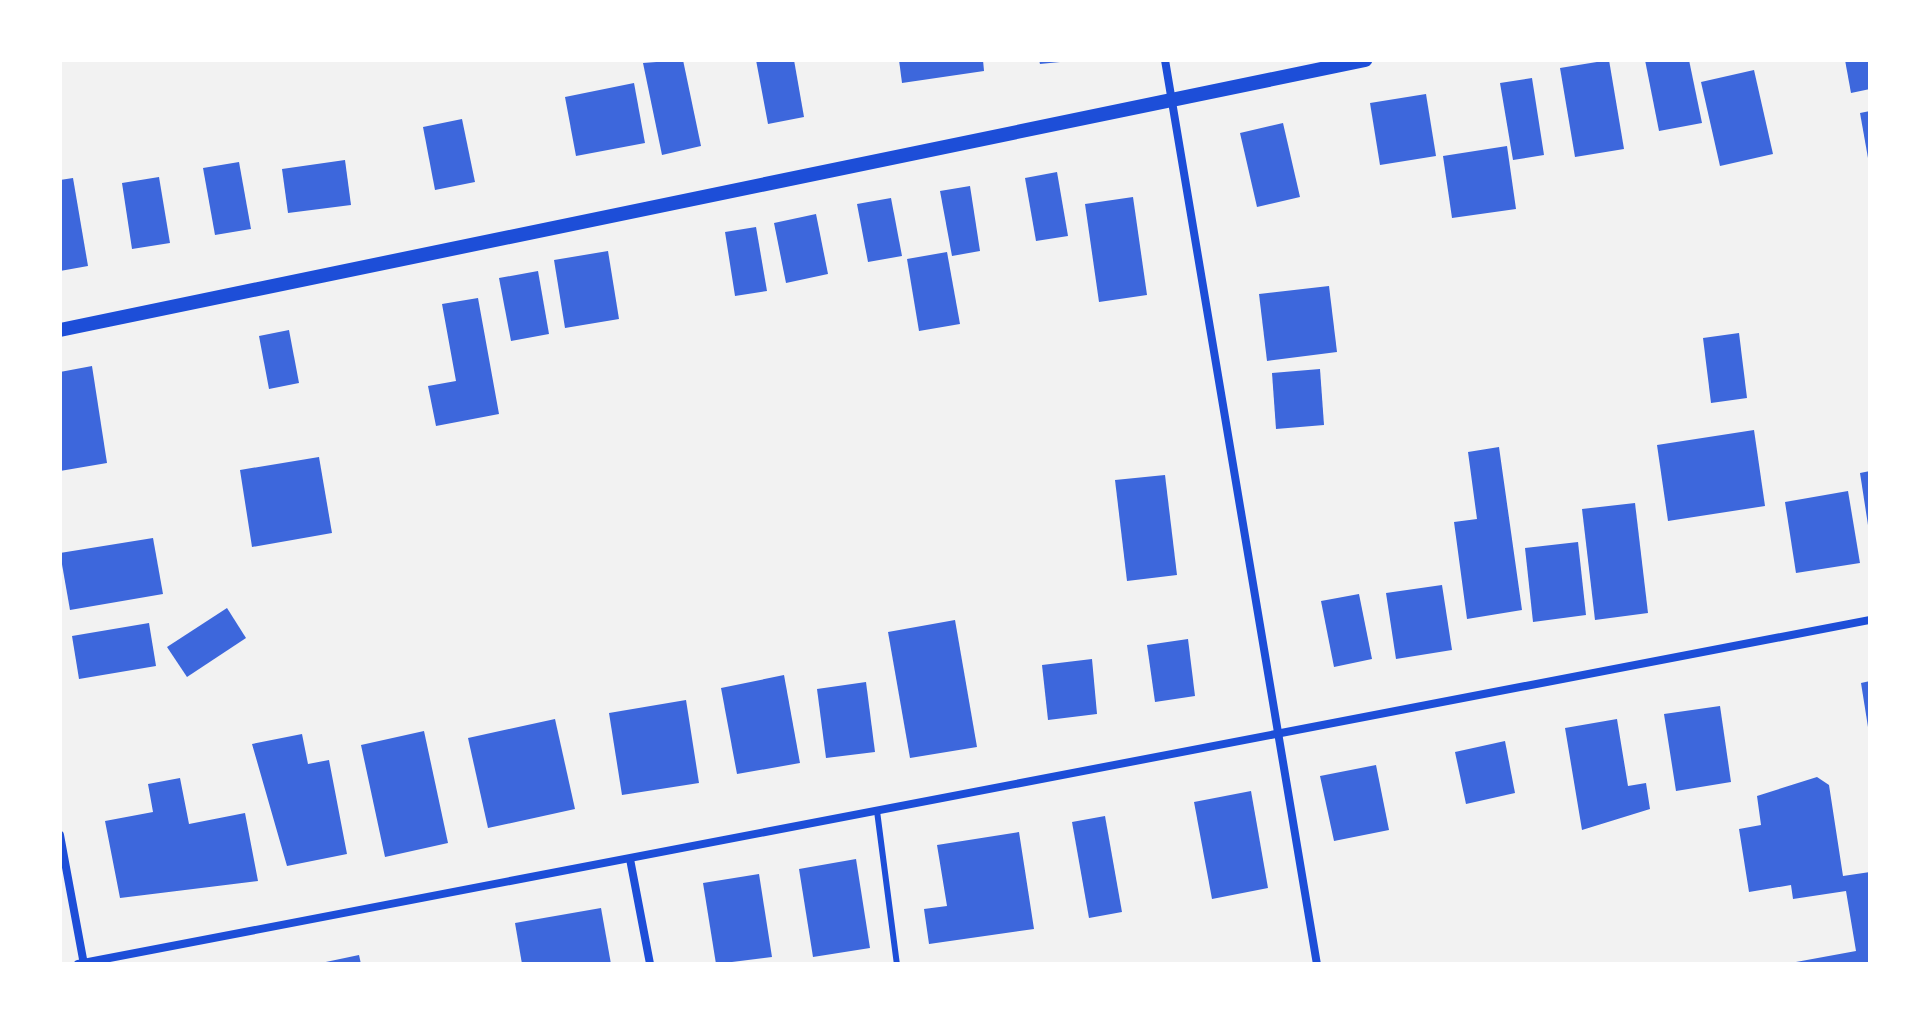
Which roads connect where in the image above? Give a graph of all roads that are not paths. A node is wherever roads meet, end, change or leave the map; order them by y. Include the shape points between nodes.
1 (1165, 60) edge
2 (1365, 60) edge
3 (1171, 99) junction
4 (60, 330) edge
5 (1870, 620) edge
6 (1275, 734) junction
7 (877, 811) junction
8 (60, 835) edge
9 (630, 859) junction
10 (82, 964) edge
11 (650, 964) edge
12 (897, 964) edge
13 (1317, 964) edge

1 - 3 street
2 - 3 street
3 - 4 street
3 - 6 street
5 - 6 street
6 - 7 street
6 - 13 street
7 - 9 street
7 - 12 lane
8 - 10 street
9 - 10 street
9 - 11 street

